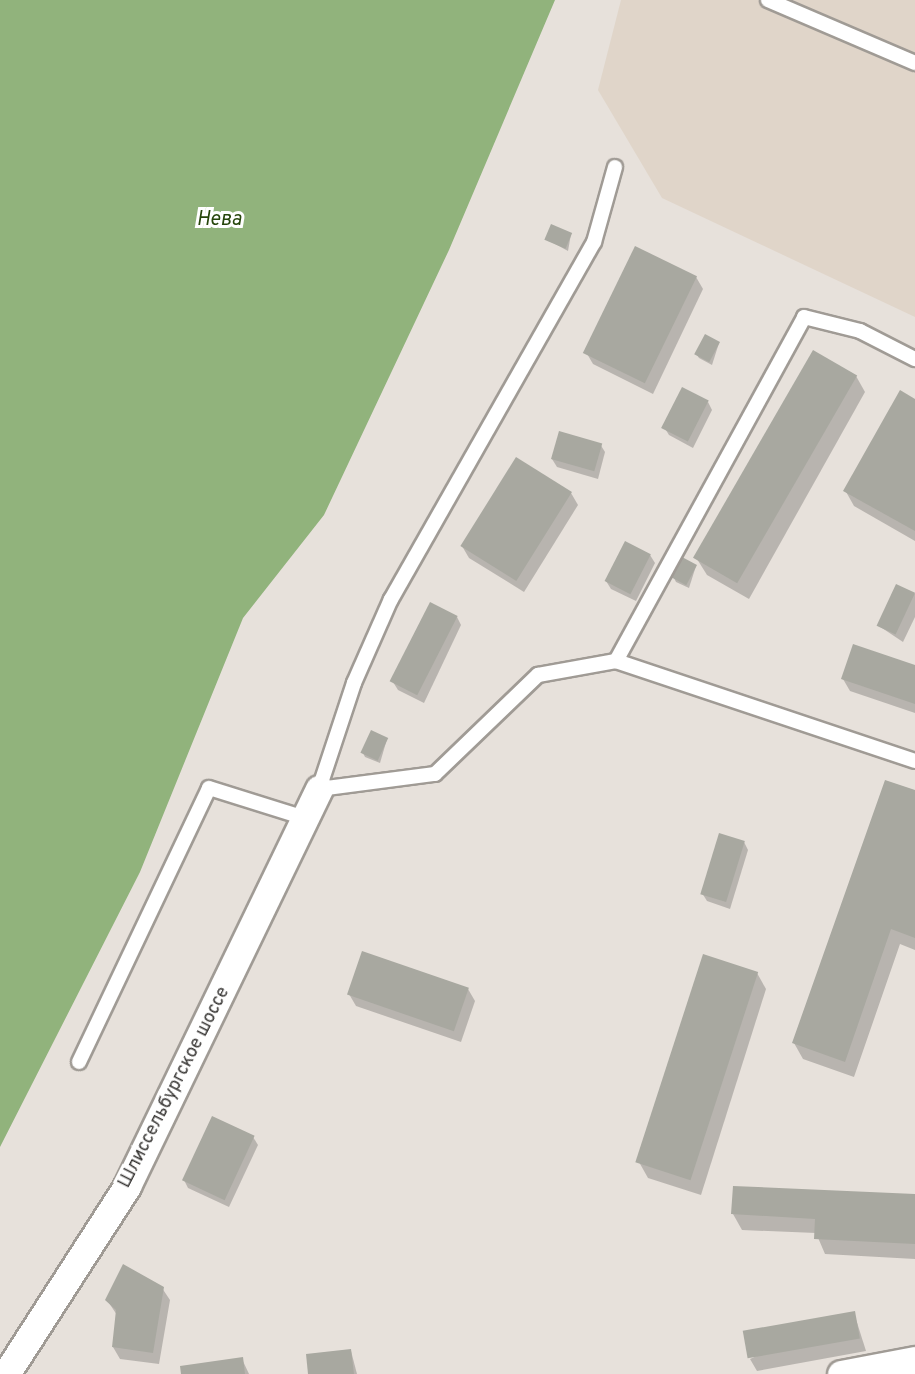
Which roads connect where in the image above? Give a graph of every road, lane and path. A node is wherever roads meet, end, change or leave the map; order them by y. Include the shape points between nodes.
1 (768, 0) edge
2 (915, 63) edge
3 (615, 167) dead end
4 (915, 359) edge
5 (616, 661) junction
6 (915, 761) edge
7 (319, 789) junction
8 (308, 819) junction
9 (79, 1062) dead end
10 (915, 1360) edge
11 (6, 1374) edge
12 (841, 1374) edge

1 - 2 lane
3 - 7 lane via 594,242 391,599 354,683
4 - 5 lane via 860,331 804,317
5 - 6 lane
5 - 7 lane via 538,675 435,774
7 - 8 street, Шлиссельбургское шоссе
8 - 9 lane via 209,788
8 - 11 street, Шлиссельбургское шоссе via 127,1186
10 - 12 street

